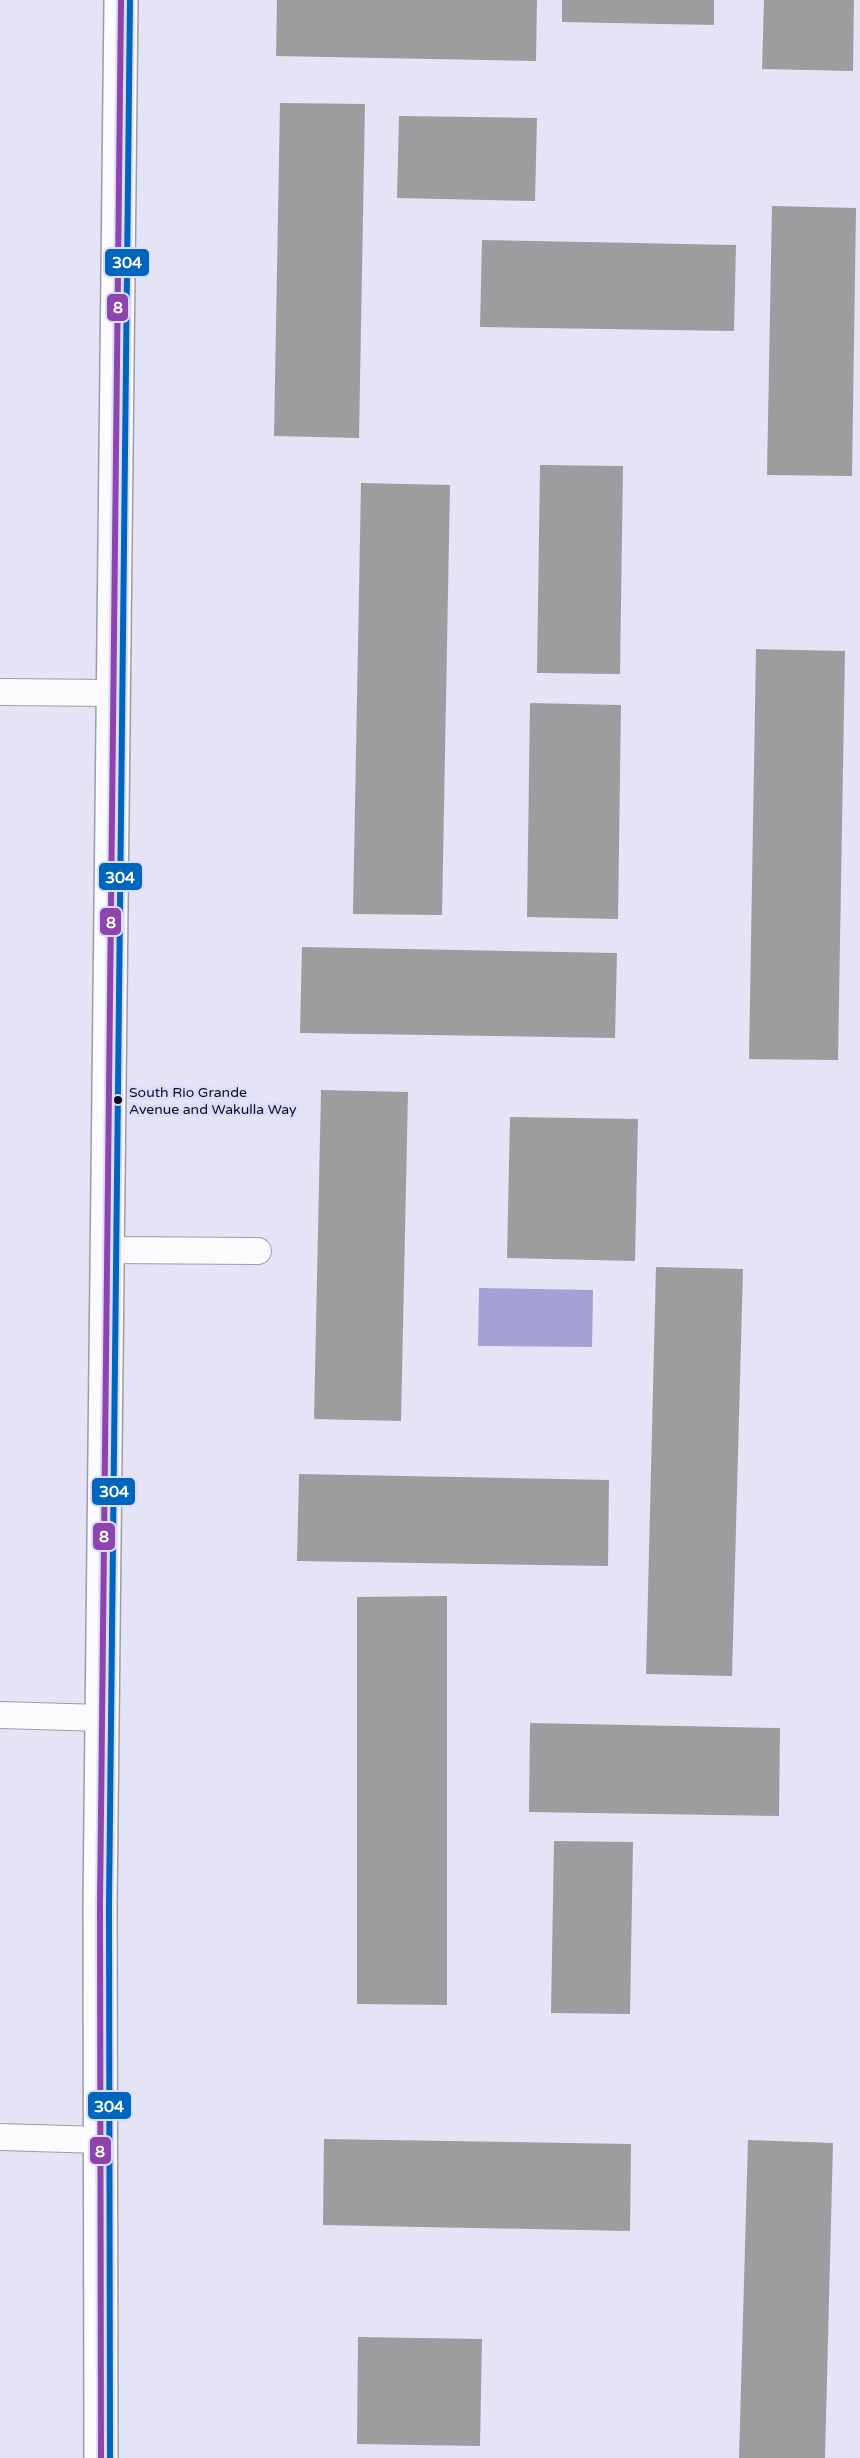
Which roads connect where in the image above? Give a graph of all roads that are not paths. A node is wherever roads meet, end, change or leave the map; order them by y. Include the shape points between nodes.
1 (121, 0) edge
2 (0, 692) edge
3 (113, 693) junction
4 (107, 1250) junction
5 (258, 1251) dead end
6 (0, 1715) edge
7 (102, 1718) junction
8 (0, 2137) edge
9 (100, 2140) junction
10 (101, 2458) edge

1 - 3 street
2 - 3 lane
3 - 4 street
4 - 5 lane
4 - 7 street
6 - 7 lane
7 - 9 street
8 - 9 lane
9 - 10 street

